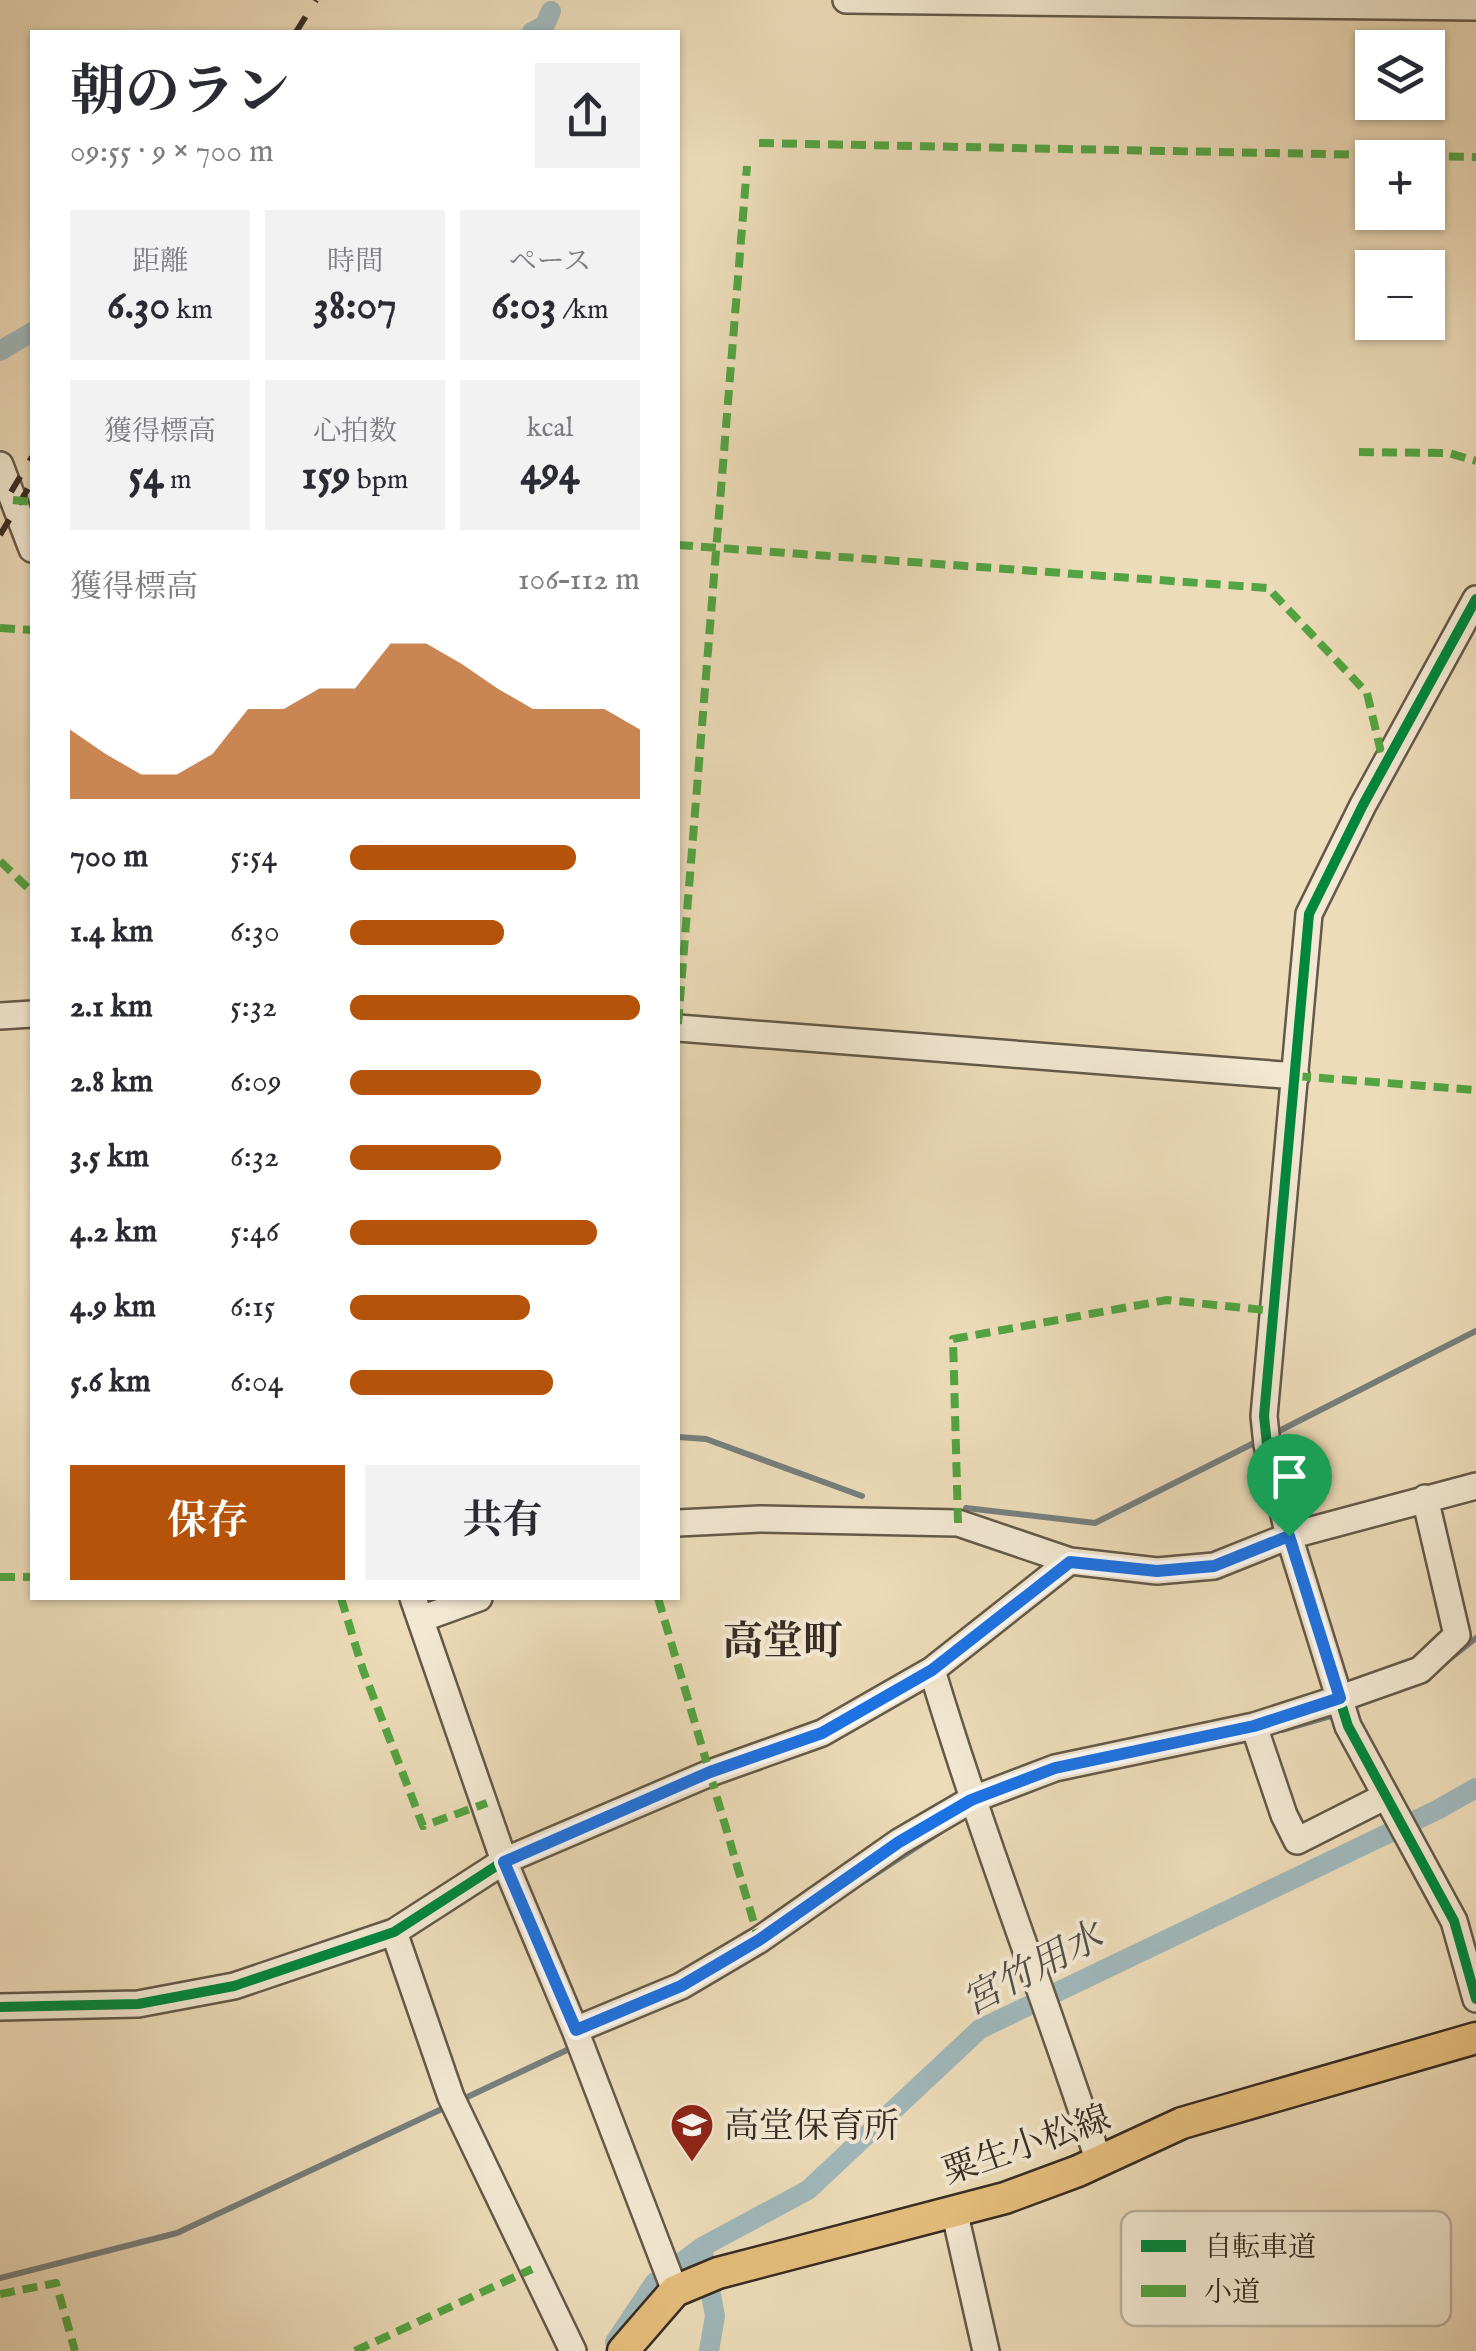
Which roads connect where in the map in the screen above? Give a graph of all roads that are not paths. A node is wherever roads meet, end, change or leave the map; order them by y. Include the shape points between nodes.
1 (846, 0) edge
2 (1353, 2) edge
3 (1476, 8) edge
4 (0, 466) edge
5 (30, 543) edge
6 (1476, 599) edge
7 (30, 1014) edge
8 (0, 1016) edge
9 (680, 1028) edge
10 (1296, 1076) junction
11 (1476, 1486) edge
12 (1425, 1498) junction
13 (680, 1523) edge
14 (1289, 1536) junction
15 (1070, 1562) junction
16 (467, 1600) edge
17 (417, 1608) edge
18 (932, 1670) junction
19 (1340, 1698) junction
20 (1254, 1726) junction
21 (1390, 1803) junction
22 (975, 1813) junction
23 (504, 1862) junction
24 (394, 1932) junction
25 (1476, 1999) edge
26 (0, 2007) edge
27 (576, 2030) junction
28 (1476, 2038) edge
29 (1099, 2162) junction
30 (954, 2210) junction
31 (681, 2288) junction
32 (573, 2351) edge
33 (623, 2351) edge
34 (986, 2351) edge

1 - 2 street
2 - 3 street
4 - 5 street
6 - 10 street via 1309,914
7 - 8 street
9 - 10 street
10 - 14 street via 1264,1416
11 - 12 street
12 - 14 street
12 - 19 street via 1457,1635 1420,1670
13 - 15 street via 958,1523
14 - 15 street via 1214,1566 1157,1571
14 - 19 street
15 - 18 street
16 - 17 street
17 - 23 street
18 - 22 street
18 - 23 street via 822,1733 710,1772
19 - 20 street
19 - 21 street
20 - 21 street via 1297,1841
20 - 22 street via 1055,1768
21 - 25 street via 1454,1920
22 - 27 street via 899,1842 681,1986
22 - 29 street
23 - 24 street
23 - 27 street
24 - 26 street via 234,1986 138,2004
24 - 32 street via 451,2097
27 - 31 street
28 - 29 main road, 粟生小松線 via 1224,2109
29 - 30 main road, 粟生小松線
30 - 31 main road, 粟生小松線
30 - 34 street
31 - 33 main road, 粟生小松線

